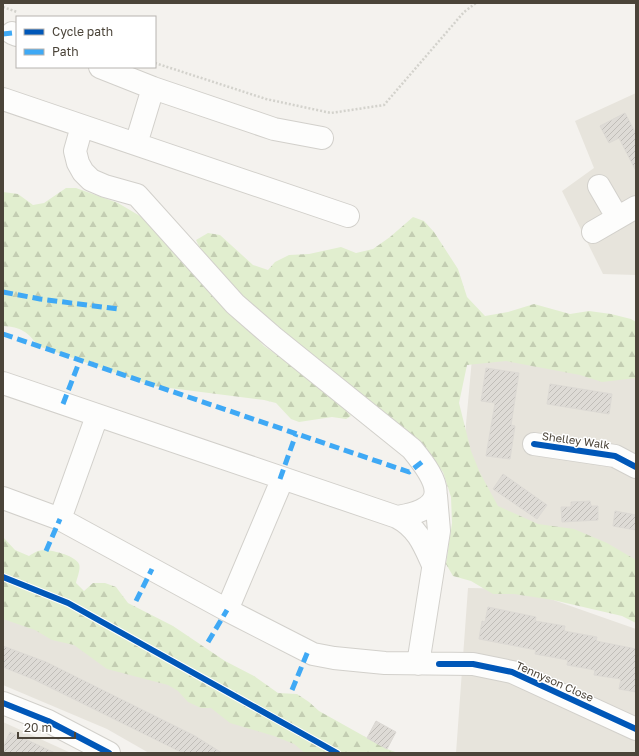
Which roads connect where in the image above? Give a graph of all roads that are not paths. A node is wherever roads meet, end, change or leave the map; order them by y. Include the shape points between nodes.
1 (103, 68) edge
2 (153, 88) junction
3 (3, 99) edge
4 (82, 126) junction
5 (322, 138) dead end
6 (136, 144) junction
7 (599, 186) dead end
8 (636, 207) edge
9 (348, 216) dead end
10 (617, 217) junction
11 (593, 232) dead end
12 (3, 383) edge
13 (98, 416) junction
14 (534, 444) dead end
15 (636, 468) edge
16 (282, 480) junction
17 (436, 496) junction
18 (3, 498) edge
19 (397, 518) junction
20 (60, 519) junction
21 (433, 566) junction
22 (227, 610) junction
23 (428, 664) junction
24 (3, 703) edge
25 (636, 729) edge
26 (109, 753) edge

1 - 2 street
2 - 5 street via 274,128
2 - 6 street
3 - 4 street
4 - 6 street
4 - 17 street via 75,151 83,172 98,183 137,194 235,304 412,449 428,469 435,483
6 - 9 street
7 - 10 street
8 - 10 street
10 - 11 street
12 - 13 street
13 - 16 street
13 - 20 street
14 - 15 street, Shelley Walk via 615,456
16 - 19 street
16 - 22 street
17 - 19 street via 430,506 415,514
17 - 21 street via 439,531
18 - 20 street, Tennyson Close
19 - 21 street via 409,523
20 - 22 street, Tennyson Close
21 - 23 street
22 - 23 street, Tennyson Close via 313,654 385,663
23 - 25 street, Tennyson Close via 472,664 512,672
24 - 26 street via 48,721

